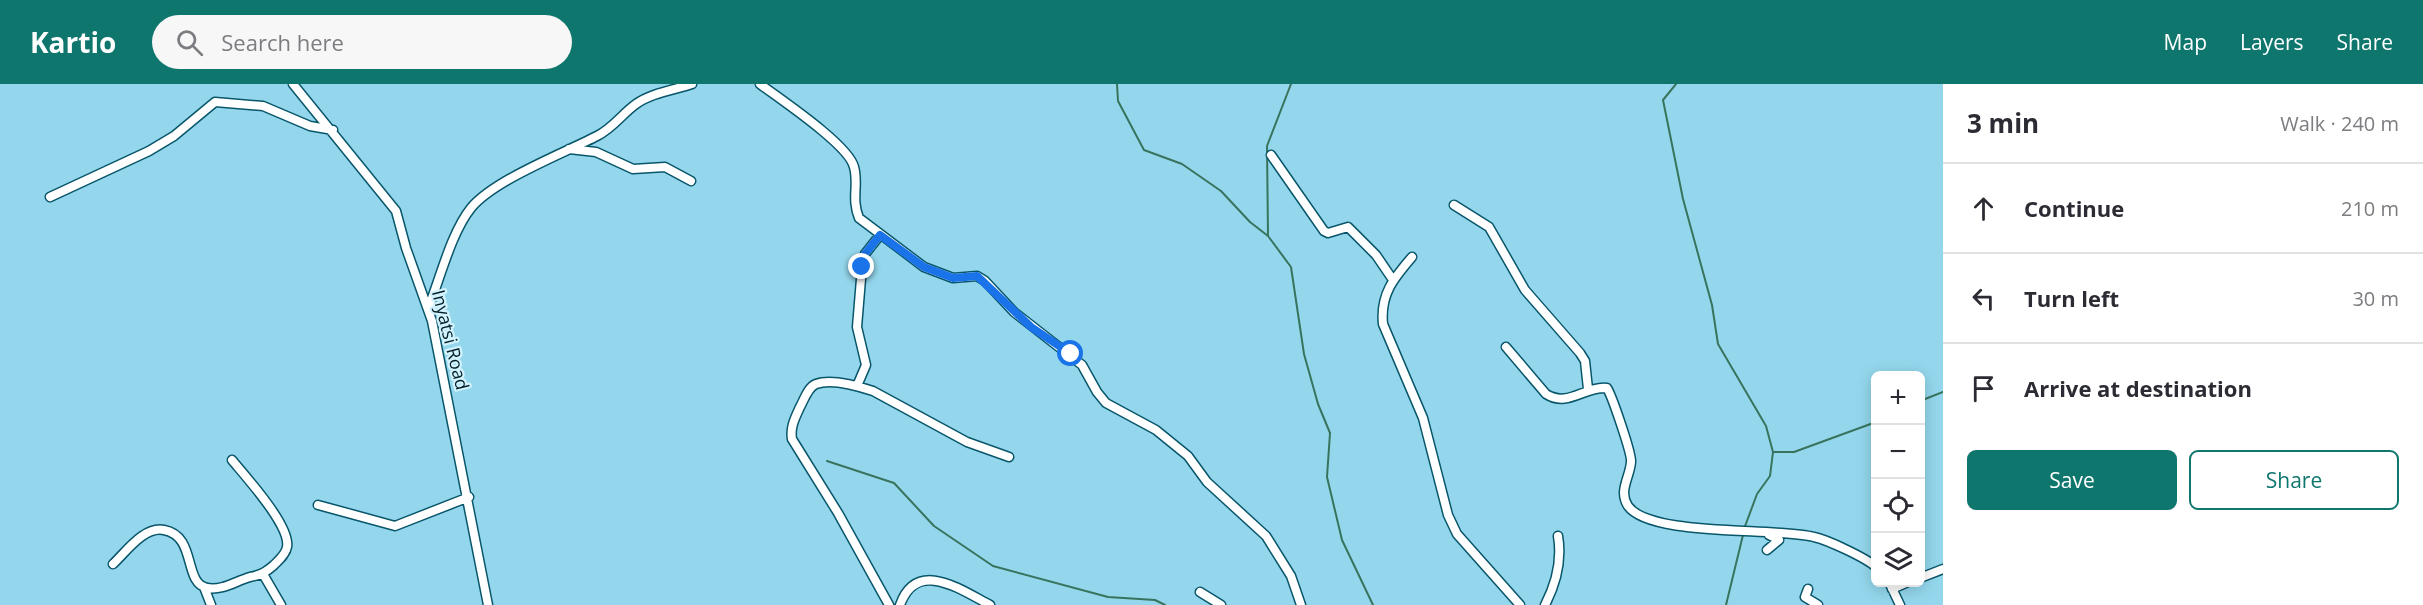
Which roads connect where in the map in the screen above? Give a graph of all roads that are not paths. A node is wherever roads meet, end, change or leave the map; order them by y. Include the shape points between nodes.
1 (293, 84) edge
2 (692, 84) edge
3 (760, 84) edge
4 (333, 130) junction
5 (566, 149) junction
6 (1271, 155) dead end
7 (691, 181) dead end
8 (50, 197) dead end
9 (1454, 205) dead end
10 (880, 235) junction
11 (1412, 257) dead end
12 (1393, 280) junction
13 (428, 309) junction
14 (1506, 347) dead end
15 (857, 386) junction
16 (1588, 389) junction
17 (1009, 457) dead end
18 (231, 460) dead end
19 (469, 497) junction
20 (318, 505) dead end
21 (1761, 531) junction
22 (1558, 536) dead end
23 (1767, 550) dead end
24 (113, 564) dead end
25 (1871, 565) edge
26 (1943, 569) edge
27 (263, 574) junction
28 (1925, 576) edge
29 (204, 587) junction
30 (1891, 587) edge
31 (1808, 589) dead end
32 (1200, 592) dead end
33 (211, 605) edge
34 (281, 605) edge
35 (488, 605) edge
36 (889, 605) edge
37 (900, 605) edge
38 (990, 605) edge
39 (1221, 605) edge
40 (1301, 605) edge
41 (1520, 605) edge
42 (1545, 605) edge
43 (1818, 605) edge
44 (1900, 605) edge

1 - 4 street, Inyatsi Road
2 - 5 street via 636,104 598,135
3 - 10 street via 843,148 854,167 854,205 859,218
4 - 8 street via 310,126 263,106 215,102 149,151
4 - 13 street, Inyatsi Road via 396,211
5 - 7 street via 596,152 633,170 665,167
5 - 13 street via 487,193 471,207
6 - 12 street via 1324,231 1348,227 1376,255
9 - 16 street via 1489,227 1525,290 1580,352
10 - 15 street via 865,254 862,267 857,327 866,365
10 - 40 street via 924,267 953,278 977,276 985,281 1014,312 1082,364 1106,403 1156,430 1188,456 1207,482 1266,536 1291,576
11 - 12 street
12 - 41 street via 1384,297 1383,324 1423,418 1448,515 1457,534
13 - 19 street, Inyatsi Road
14 - 16 street via 1552,398 1574,397
15 - 17 street via 967,442
15 - 36 street via 815,384 791,430 792,439
16 - 21 street via 1607,388 1610,393 1631,462 1624,499 1630,508 1653,522 1680,527
18 - 27 street via 286,534 287,547 281,558
19 - 20 street via 395,526
19 - 35 street, Inyatsi Road
21 - 23 street via 1779,540
21 - 25 street via 1814,537
22 - 42 street via 1554,585
24 - 29 street via 145,534 165,530 184,544 196,581
26 - 28 street
27 - 29 street via 218,589
27 - 34 street
29 - 33 street
30 - 44 street
31 - 43 street via 1805,597
32 - 39 street
37 - 38 street via 911,586 934,579

